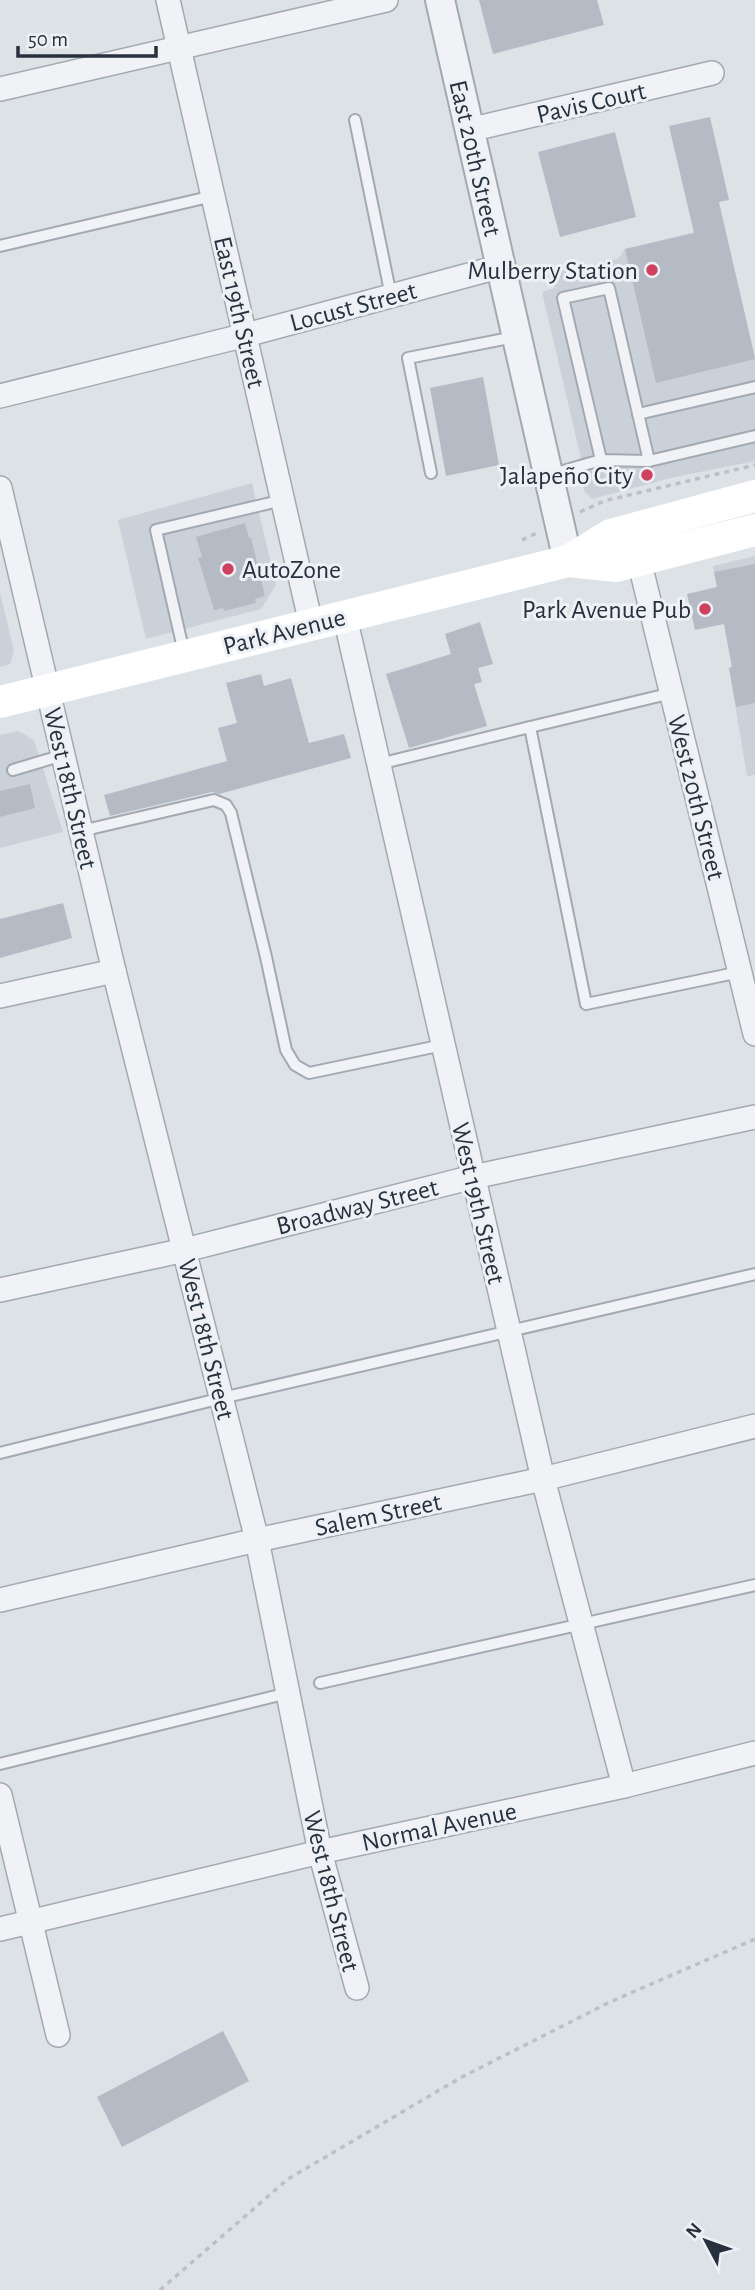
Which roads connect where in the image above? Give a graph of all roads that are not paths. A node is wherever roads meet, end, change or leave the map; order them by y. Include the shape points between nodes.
1 (169, 0) edge
2 (386, 0) edge
3 (440, 0) edge
4 (179, 47) junction
5 (712, 73) dead end
6 (0, 89) edge
7 (355, 120) dead end
8 (469, 130) junction
9 (214, 195) junction
10 (0, 246) edge
11 (502, 266) junction
12 (391, 296) junction
13 (246, 335) junction
14 (518, 337) junction
15 (755, 387) edge
16 (0, 396) edge
17 (638, 414) junction
18 (755, 436) edge
19 (601, 460) junction
20 (649, 461) junction
21 (431, 473) dead end
22 (550, 475) junction
23 (0, 488) edge
24 (755, 496) edge
25 (283, 500) junction
26 (755, 530) edge
27 (639, 560) junction
28 (568, 561) junction
29 (345, 617) junction
30 (310, 624) junction
31 (185, 656) junction
32 (48, 691) junction
33 (672, 693) junction
34 (0, 702) edge
35 (530, 727) junction
36 (63, 755) junction
37 (379, 764) junction
38 (13, 769) dead end
39 (81, 831) junction
40 (114, 971) junction
41 (740, 972) junction
42 (0, 996) edge
43 (755, 1034) edge
44 (443, 1045) junction
45 (755, 1117) edge
46 (473, 1177) junction
47 (185, 1250) junction
48 (755, 1273) edge
49 (0, 1290) edge
50 (508, 1331) junction
51 (222, 1398) junction
52 (755, 1426) edge
53 (0, 1453) edge
54 (543, 1479) junction
55 (257, 1540) junction
56 (755, 1584) edge
57 (0, 1600) edge
58 (581, 1624) junction
59 (320, 1683) dead end
60 (288, 1693) junction
61 (755, 1753) edge
62 (0, 1764) edge
63 (624, 1786) junction
64 (0, 1795) edge
65 (320, 1852) junction
66 (31, 1922) junction
67 (0, 1929) edge
68 (357, 1988) dead end
69 (58, 2035) dead end

1 - 4 street, East 19th Street
2 - 4 street
3 - 8 street, East 20th Street
4 - 6 street
4 - 9 street, East 19th Street
5 - 8 street, Pavis Court
7 - 12 lane
8 - 11 street, East 20th Street
9 - 10 lane
9 - 13 street, East 19th Street
11 - 12 street, Locust Street
11 - 14 street, East 20th Street
12 - 13 street, Locust Street
13 - 16 street, Locust Street
13 - 25 street, East 19th Street
14 - 21 lane via 408,358
14 - 22 street, East 20th Street
15 - 17 lane
17 - 19 lane via 609,288 563,298
17 - 20 lane
18 - 20 lane
19 - 20 lane
19 - 22 lane
22 - 28 street, East 20th Street
23 - 32 street, West 18th Street
24 - 28 main road, Park Avenue via 611,535
25 - 30 street, East 19th Street
25 - 31 lane via 156,530
26 - 27 main road, Park Avenue
27 - 28 main road, Park Avenue via 616,566
27 - 33 street, West 20th Street
28 - 29 main road, Park Avenue
29 - 30 main road, Park Avenue
29 - 37 street, West 19th Street
30 - 31 main road, Park Avenue
31 - 32 main road, Park Avenue
32 - 34 main road, Park Avenue
32 - 36 street, West 18th Street
33 - 35 lane
33 - 41 street, West 20th Street
35 - 37 lane
35 - 41 lane via 586,1004
36 - 38 lane
36 - 39 street, West 18th Street
37 - 44 street, West 19th Street
39 - 40 street, West 18th Street
39 - 44 lane via 221,801 231,813 285,1050 295,1065 309,1073
40 - 42 street
40 - 47 street, West 18th Street
41 - 43 street, West 20th Street
44 - 46 street, West 19th Street
45 - 46 street, Broadway Street
46 - 47 street, Broadway Street
46 - 50 street, West 19th Street
47 - 49 street, Broadway Street
47 - 51 street, West 18th Street
48 - 50 lane
50 - 51 lane
50 - 54 street, West 19th Street
51 - 53 lane
51 - 55 street, West 18th Street
52 - 54 street, Salem Street
54 - 55 street, Salem Street
54 - 58 street, West 19th Street
55 - 57 street, Salem Street
55 - 60 street, West 18th Street
56 - 58 lane
58 - 59 lane
58 - 63 street, West 19th Street
60 - 62 lane
60 - 65 street, West 18th Street
61 - 63 street, Normal Avenue
63 - 65 street, Normal Avenue
64 - 66 street
65 - 66 street, Normal Avenue
65 - 68 street, West 18th Street
66 - 67 street, Normal Avenue
66 - 69 street

